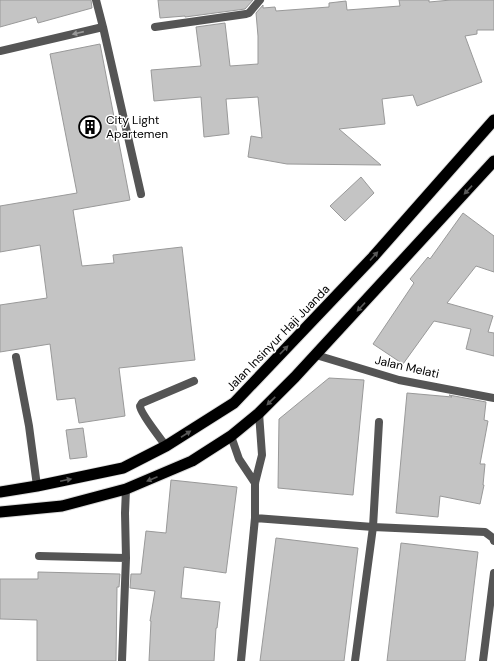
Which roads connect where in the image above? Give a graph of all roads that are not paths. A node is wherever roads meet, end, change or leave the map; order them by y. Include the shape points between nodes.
1 (96, 0) edge
2 (260, 0) edge
3 (103, 27) junction
4 (155, 27) dead end
5 (0, 52) edge
6 (494, 120) edge
7 (494, 161) edge
8 (141, 194) dead end
9 (316, 355) junction
10 (16, 357) dead end
11 (194, 381) dead end
12 (494, 398) edge
13 (259, 413) junction
14 (379, 422) dead end
15 (231, 436) junction
16 (166, 446) junction
17 (255, 483) junction
18 (38, 486) junction
19 (126, 490) junction
20 (0, 492) edge
21 (0, 512) edge
22 (255, 518) junction
23 (373, 527) junction
24 (494, 541) edge
25 (39, 556) dead end
26 (126, 558) junction
27 (494, 573) edge
28 (122, 661) edge
29 (241, 661) edge
30 (355, 661) edge
31 (483, 661) edge

1 - 3 street
2 - 4 street via 246,14
3 -> 5 street
3 - 8 street
16 -> 6 highway, Jalan Insinyur Haji Juanda via 234,403 373,257
7 -> 9 highway
9 - 12 street, Jalan Melati via 399,380
9 -> 13 highway
10 - 18 street
11 - 16 street via 140,406 148,422
13 - 15 highway
13 - 17 street via 262,455
14 - 23 street
15 - 17 street via 239,459
15 -> 19 highway via 192,461
18 -> 16 highway, Jalan Insinyur Haji Juanda via 123,468
17 - 22 street
18 - 20 highway, Jalan Insinyur Haji Juanda
19 - 21 highway via 62,506
19 - 26 street
22 - 23 street
22 - 29 street
23 - 24 street via 485,532
23 - 30 street
25 - 26 street
26 - 28 street
27 - 31 street

